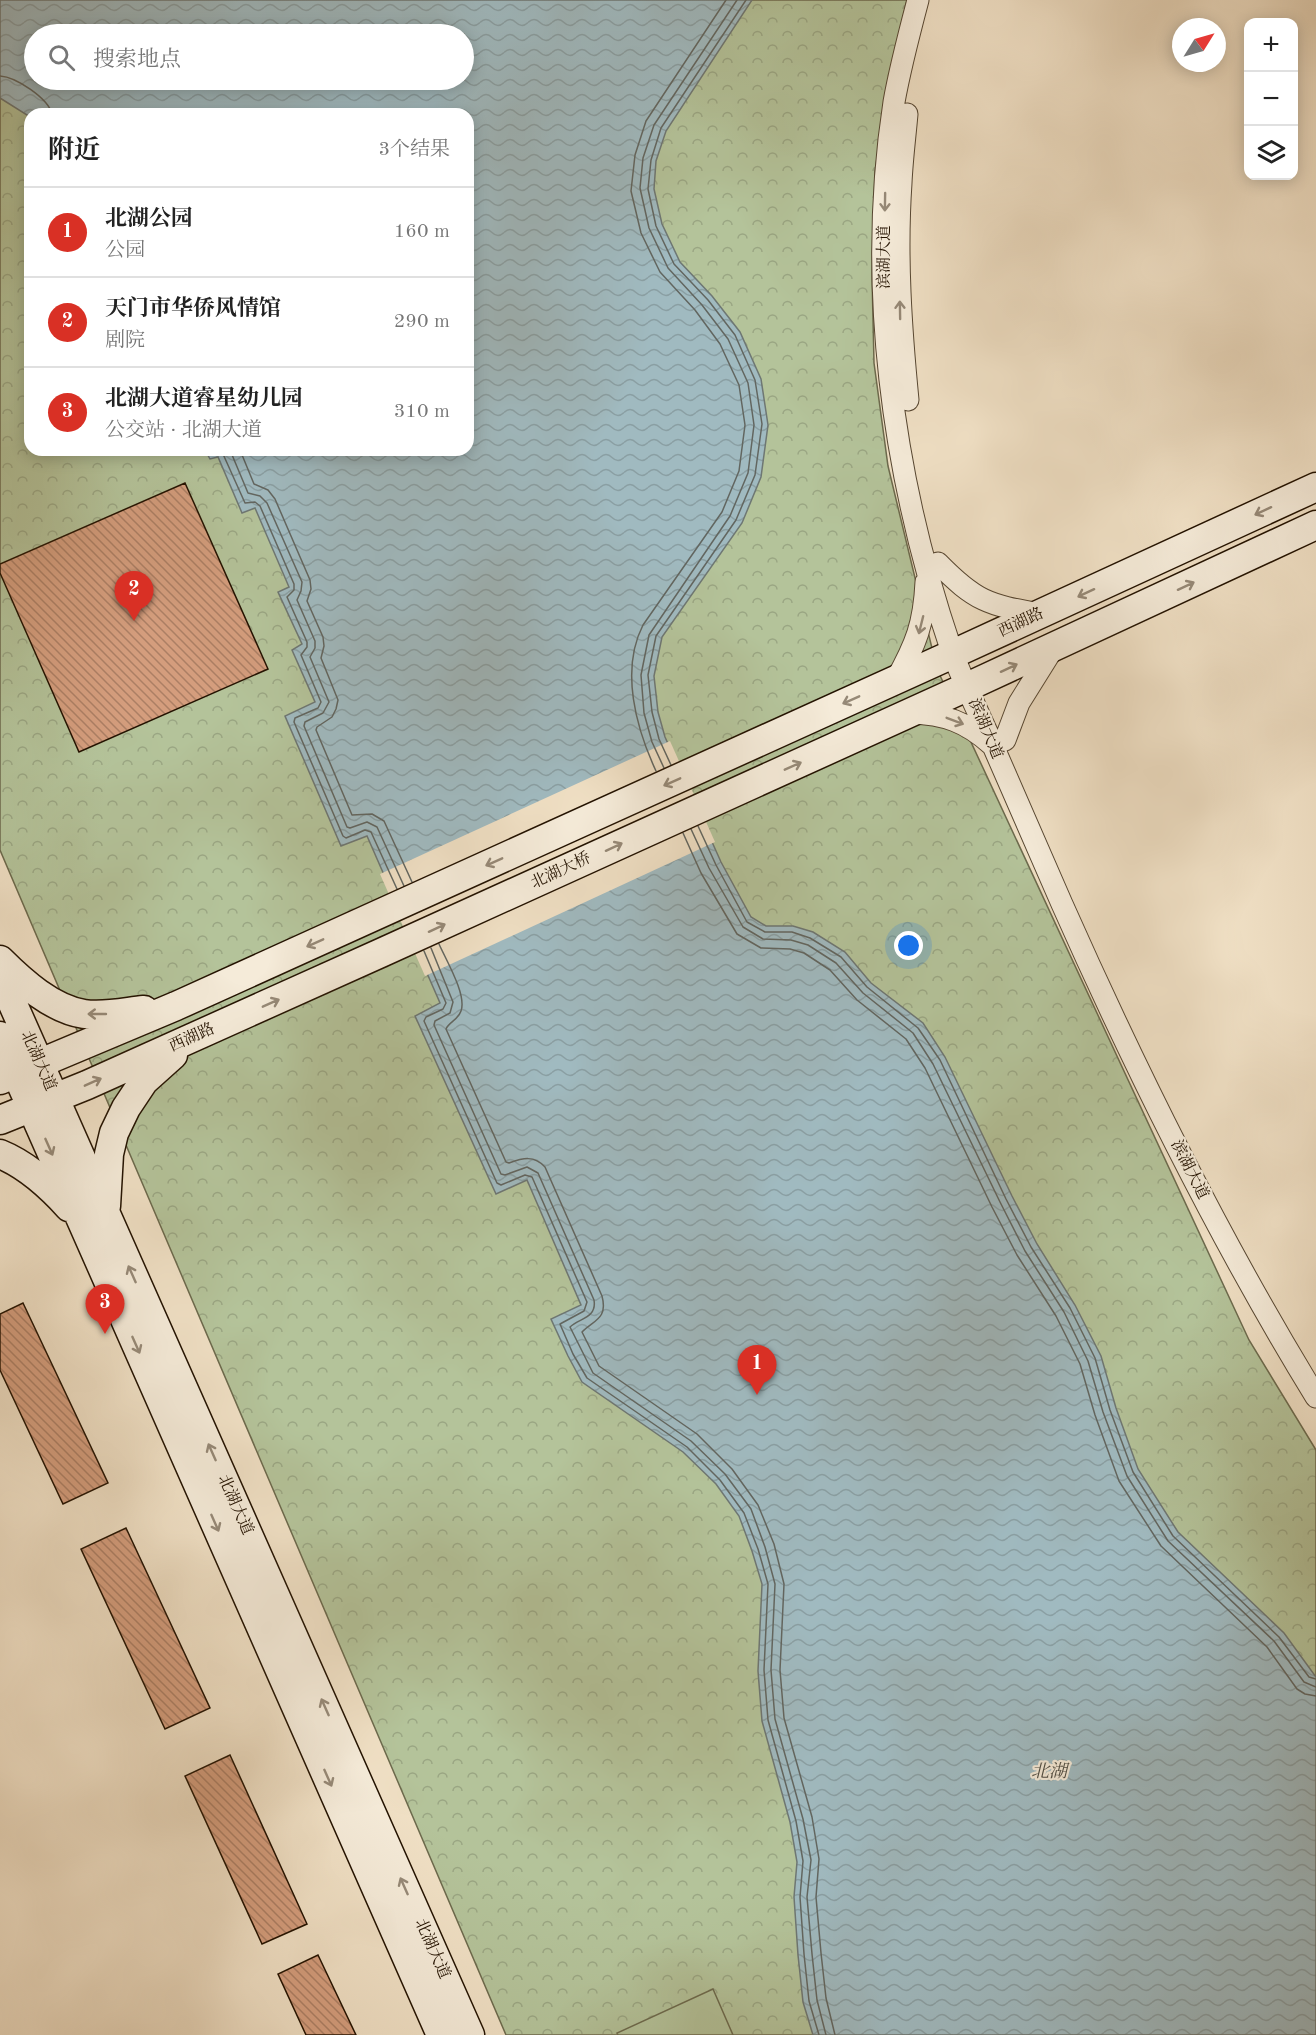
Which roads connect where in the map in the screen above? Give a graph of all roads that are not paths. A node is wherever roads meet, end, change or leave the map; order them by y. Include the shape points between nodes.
1 (918, 0) edge
2 (932, 0) edge
3 (1316, 487) edge
4 (1316, 525) edge
5 (932, 565) junction
6 (1040, 614) junction
7 (1054, 647) junction
8 (959, 651) junction
9 (896, 680) junction
10 (974, 684) junction
11 (910, 713) junction
12 (999, 743) junction
13 (384, 952) joint
14 (0, 960) edge
15 (0, 975) edge
16 (176, 1006) junction
17 (0, 1036) edge
18 (192, 1038) junction
19 (19, 1073) edge
20 (43, 1103) junction
21 (0, 1120) edge
22 (0, 1154) edge
23 (94, 1217) junction
24 (1316, 1371) edge
25 (1316, 1397) edge
26 (441, 2035) edge
27 (470, 2035) edge

1 -> 5 street, 滨湖大道 via 895,101 885,181 884,253 893,403 907,489
5 -> 2 street, 滨湖大道 via 908,400 899,255 908,104
3 -> 6 main road, 西湖路
7 -> 4 main road
5 - 6 street via 989,603
5 - 8 street, 滨湖大道
5 -> 9 street via 917,639
6 - 8 main road, 西湖路
10 -> 7 main road
7 - 12 street
8 - 9 main road, 西湖路
8 - 10 street, 滨湖大道
9 -> 16 main road, 西湖路
10 - 11 main road
10 - 12 street, 滨湖大道
11 -> 12 street via 931,714 964,724
13 -> 11 main road, 北湖大桥
12 - 24 street, 滨湖大道 via 1178,1117 1243,1244
12 - 25 street, 滨湖大道 via 1091,969 1231,1251
18 -> 13 main road, 西湖路
16 -> 14 main road via 109,1014 64,1009
15 - 19 main road, 北湖大道
16 - 19 main road
17 - 19 main road, 北湖大道
20 -> 18 main road, 西湖路
18 - 23 main road via 144,1081 126,1108 114,1133
19 - 20 main road, 北湖大道
20 - 21 main road, 西湖路
20 - 23 main road, 北湖大道
22 - 23 main road
23 -> 26 main road, 北湖大道
27 -> 23 main road, 北湖大道

